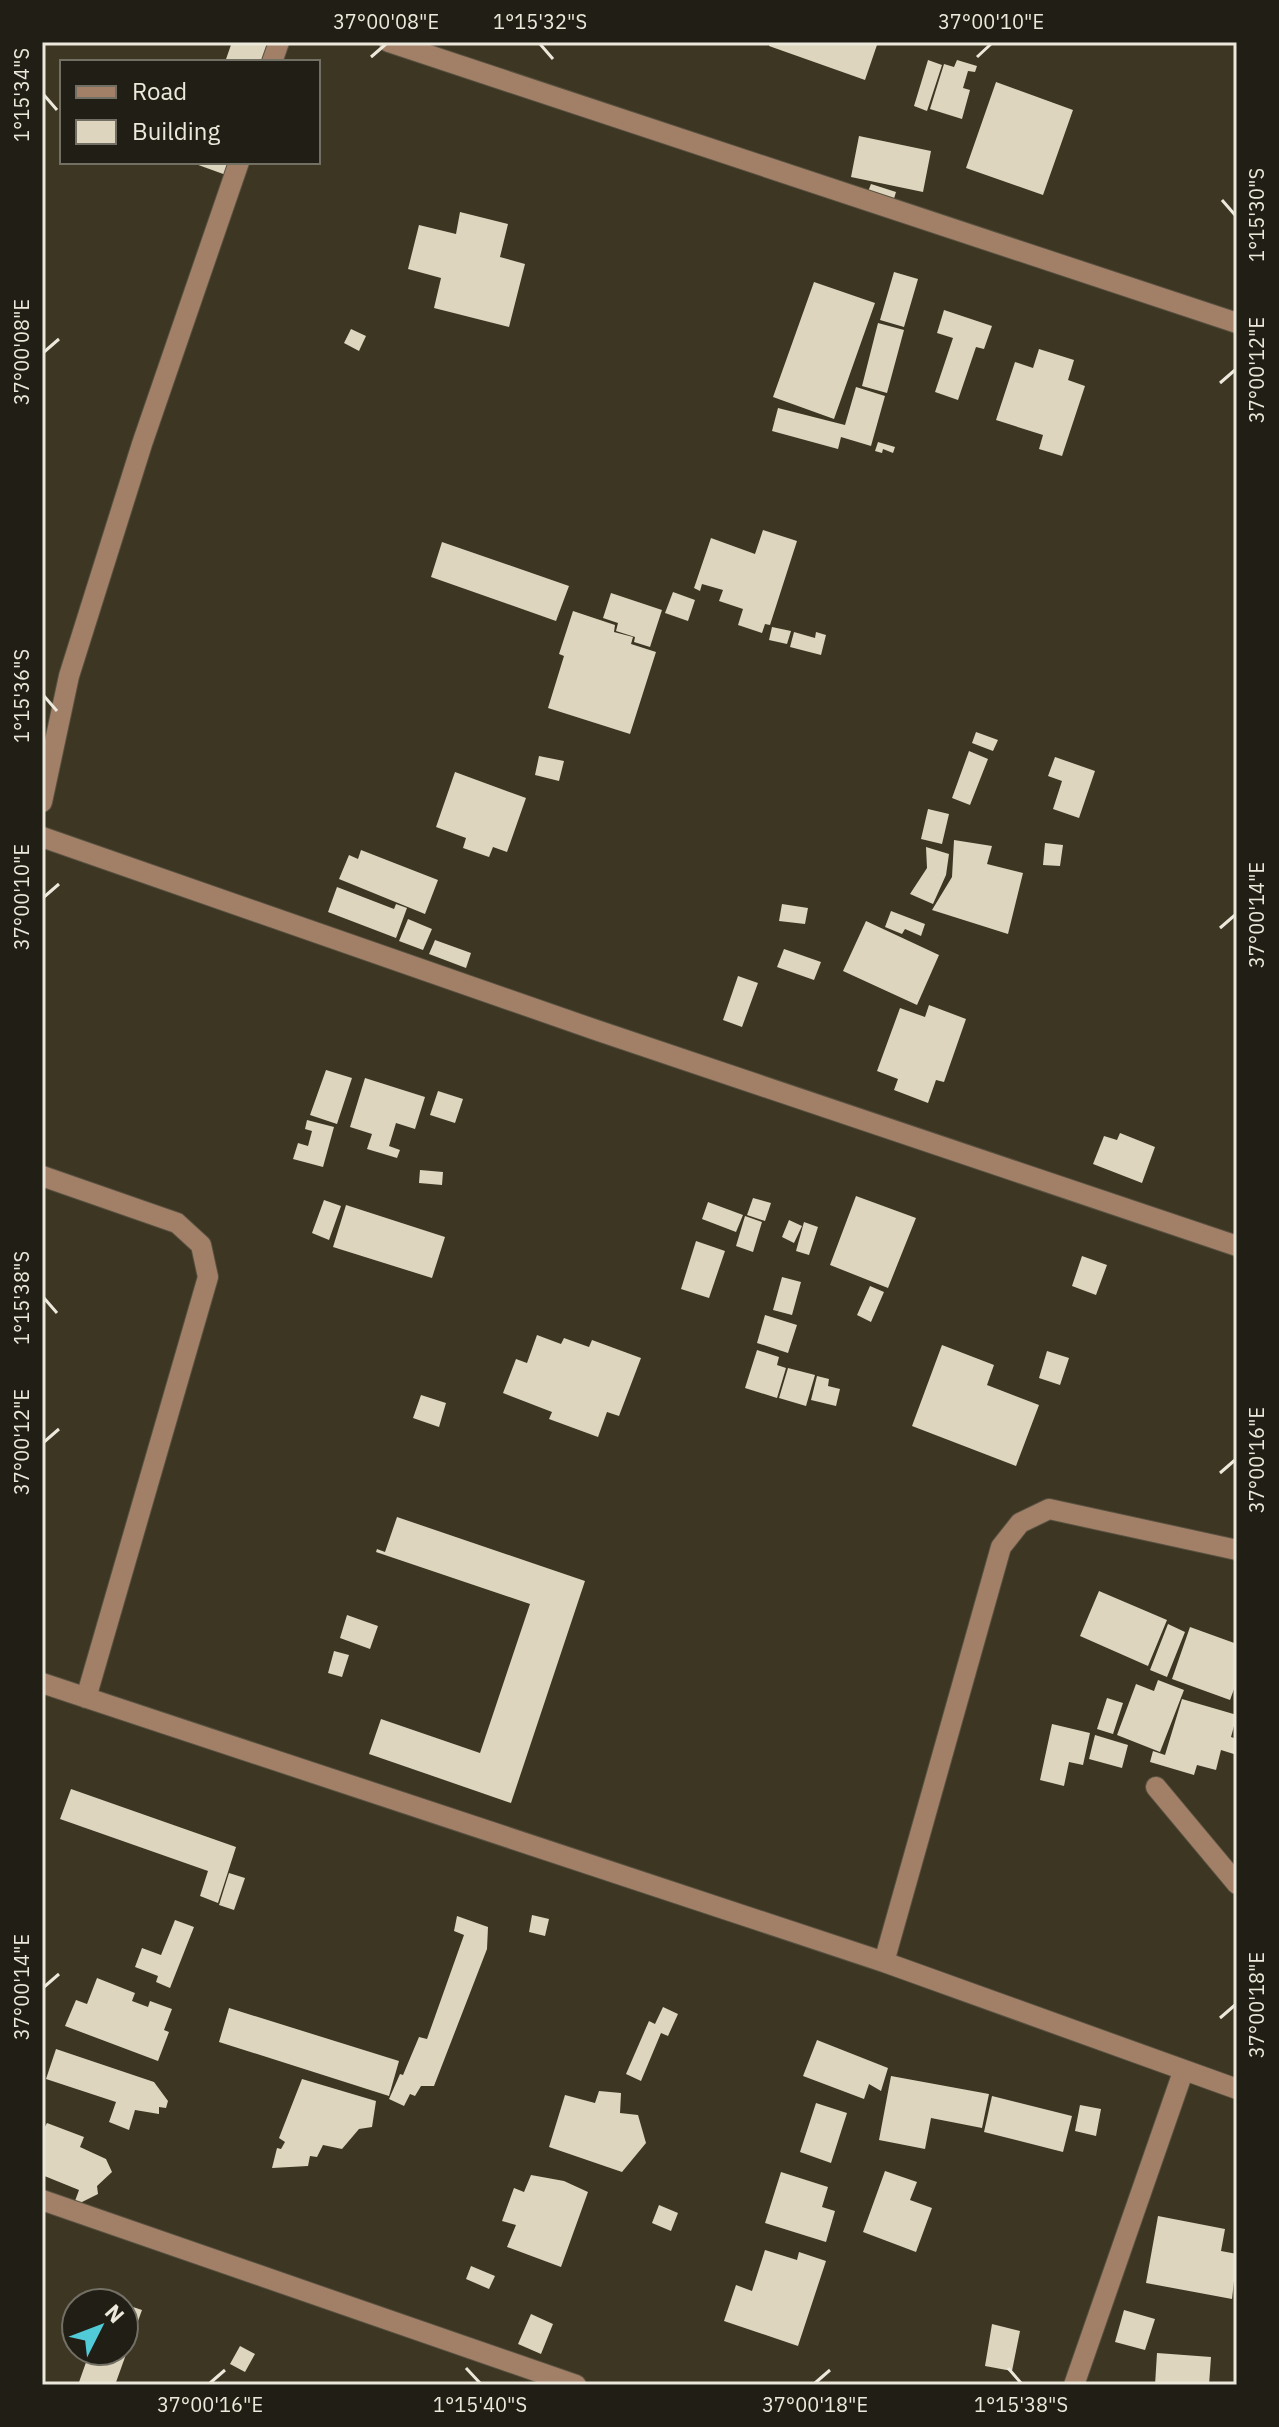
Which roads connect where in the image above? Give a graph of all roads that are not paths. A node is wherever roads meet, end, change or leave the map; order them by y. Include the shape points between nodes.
1 (389, 42) edge
2 (238, 164) edge
3 (1237, 323) edge
4 (42, 802) edge
5 (42, 837) edge
6 (42, 1176) edge
7 (1237, 1246) edge
8 (1237, 1550) edge
9 (42, 1683) edge
10 (86, 1698) junction
11 (1156, 1787) dead end
12 (1237, 1884) edge
13 (884, 1962) junction
14 (1183, 2072) junction
15 (1237, 2089) edge
16 (42, 2200) edge
17 (576, 2385) edge
18 (1074, 2385) edge

1 - 3 street
2 - 4 street via 74,661
5 - 7 street
6 - 10 street via 177,1223 201,1245 208,1277
8 - 13 street via 1049,1509 1020,1523 1001,1547
9 - 10 street
10 - 13 street
11 - 12 street
13 - 14 street
14 - 15 street
14 - 18 street
16 - 17 street

